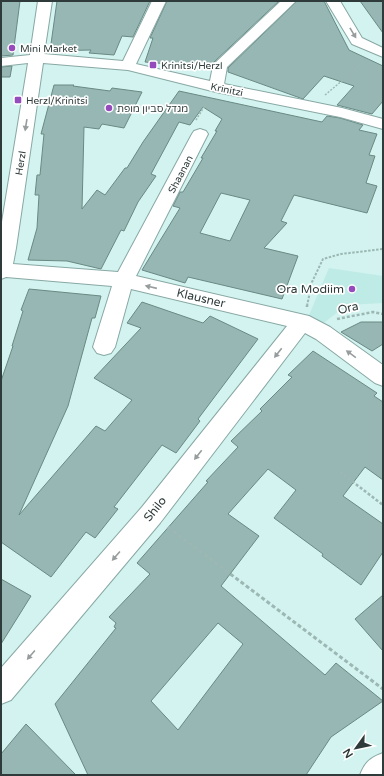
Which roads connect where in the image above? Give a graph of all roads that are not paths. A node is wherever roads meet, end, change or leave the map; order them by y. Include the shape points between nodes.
1 (45, 1) edge
2 (159, 1) edge
3 (289, 1) edge
4 (333, 1) edge
5 (378, 51) edge
6 (36, 59) junction
7 (1, 62) edge
8 (128, 66) junction
9 (216, 87) junction
10 (383, 124) edge
11 (200, 134) road end
12 (4, 248) edge
13 (1, 271) edge
14 (124, 280) junction
15 (302, 322) junction
16 (104, 347) dead end
17 (383, 376) edge
18 (1, 690) edge
19 (383, 768) edge
20 (375, 775) edge

1 - 6 street, Herzl
2 - 8 street
3 - 9 street via 220,66
4 -> 5 street via 358,41
6 - 7 street, Krinitzi
6 - 8 street, Krinitzi
6 -> 12 street, Herzl
8 - 9 street, Krinitzi
9 - 10 street, Krinitzi
11 - 14 street, Shaanan
12 - 13 street, Herzl
13 - 14 street, Klausner
15 -> 14 street, Klausner
14 - 16 street, Shaanan
17 -> 15 street, Klausner via 323,333
15 -> 18 street, Shilo via 151,515
19 - 20 street

